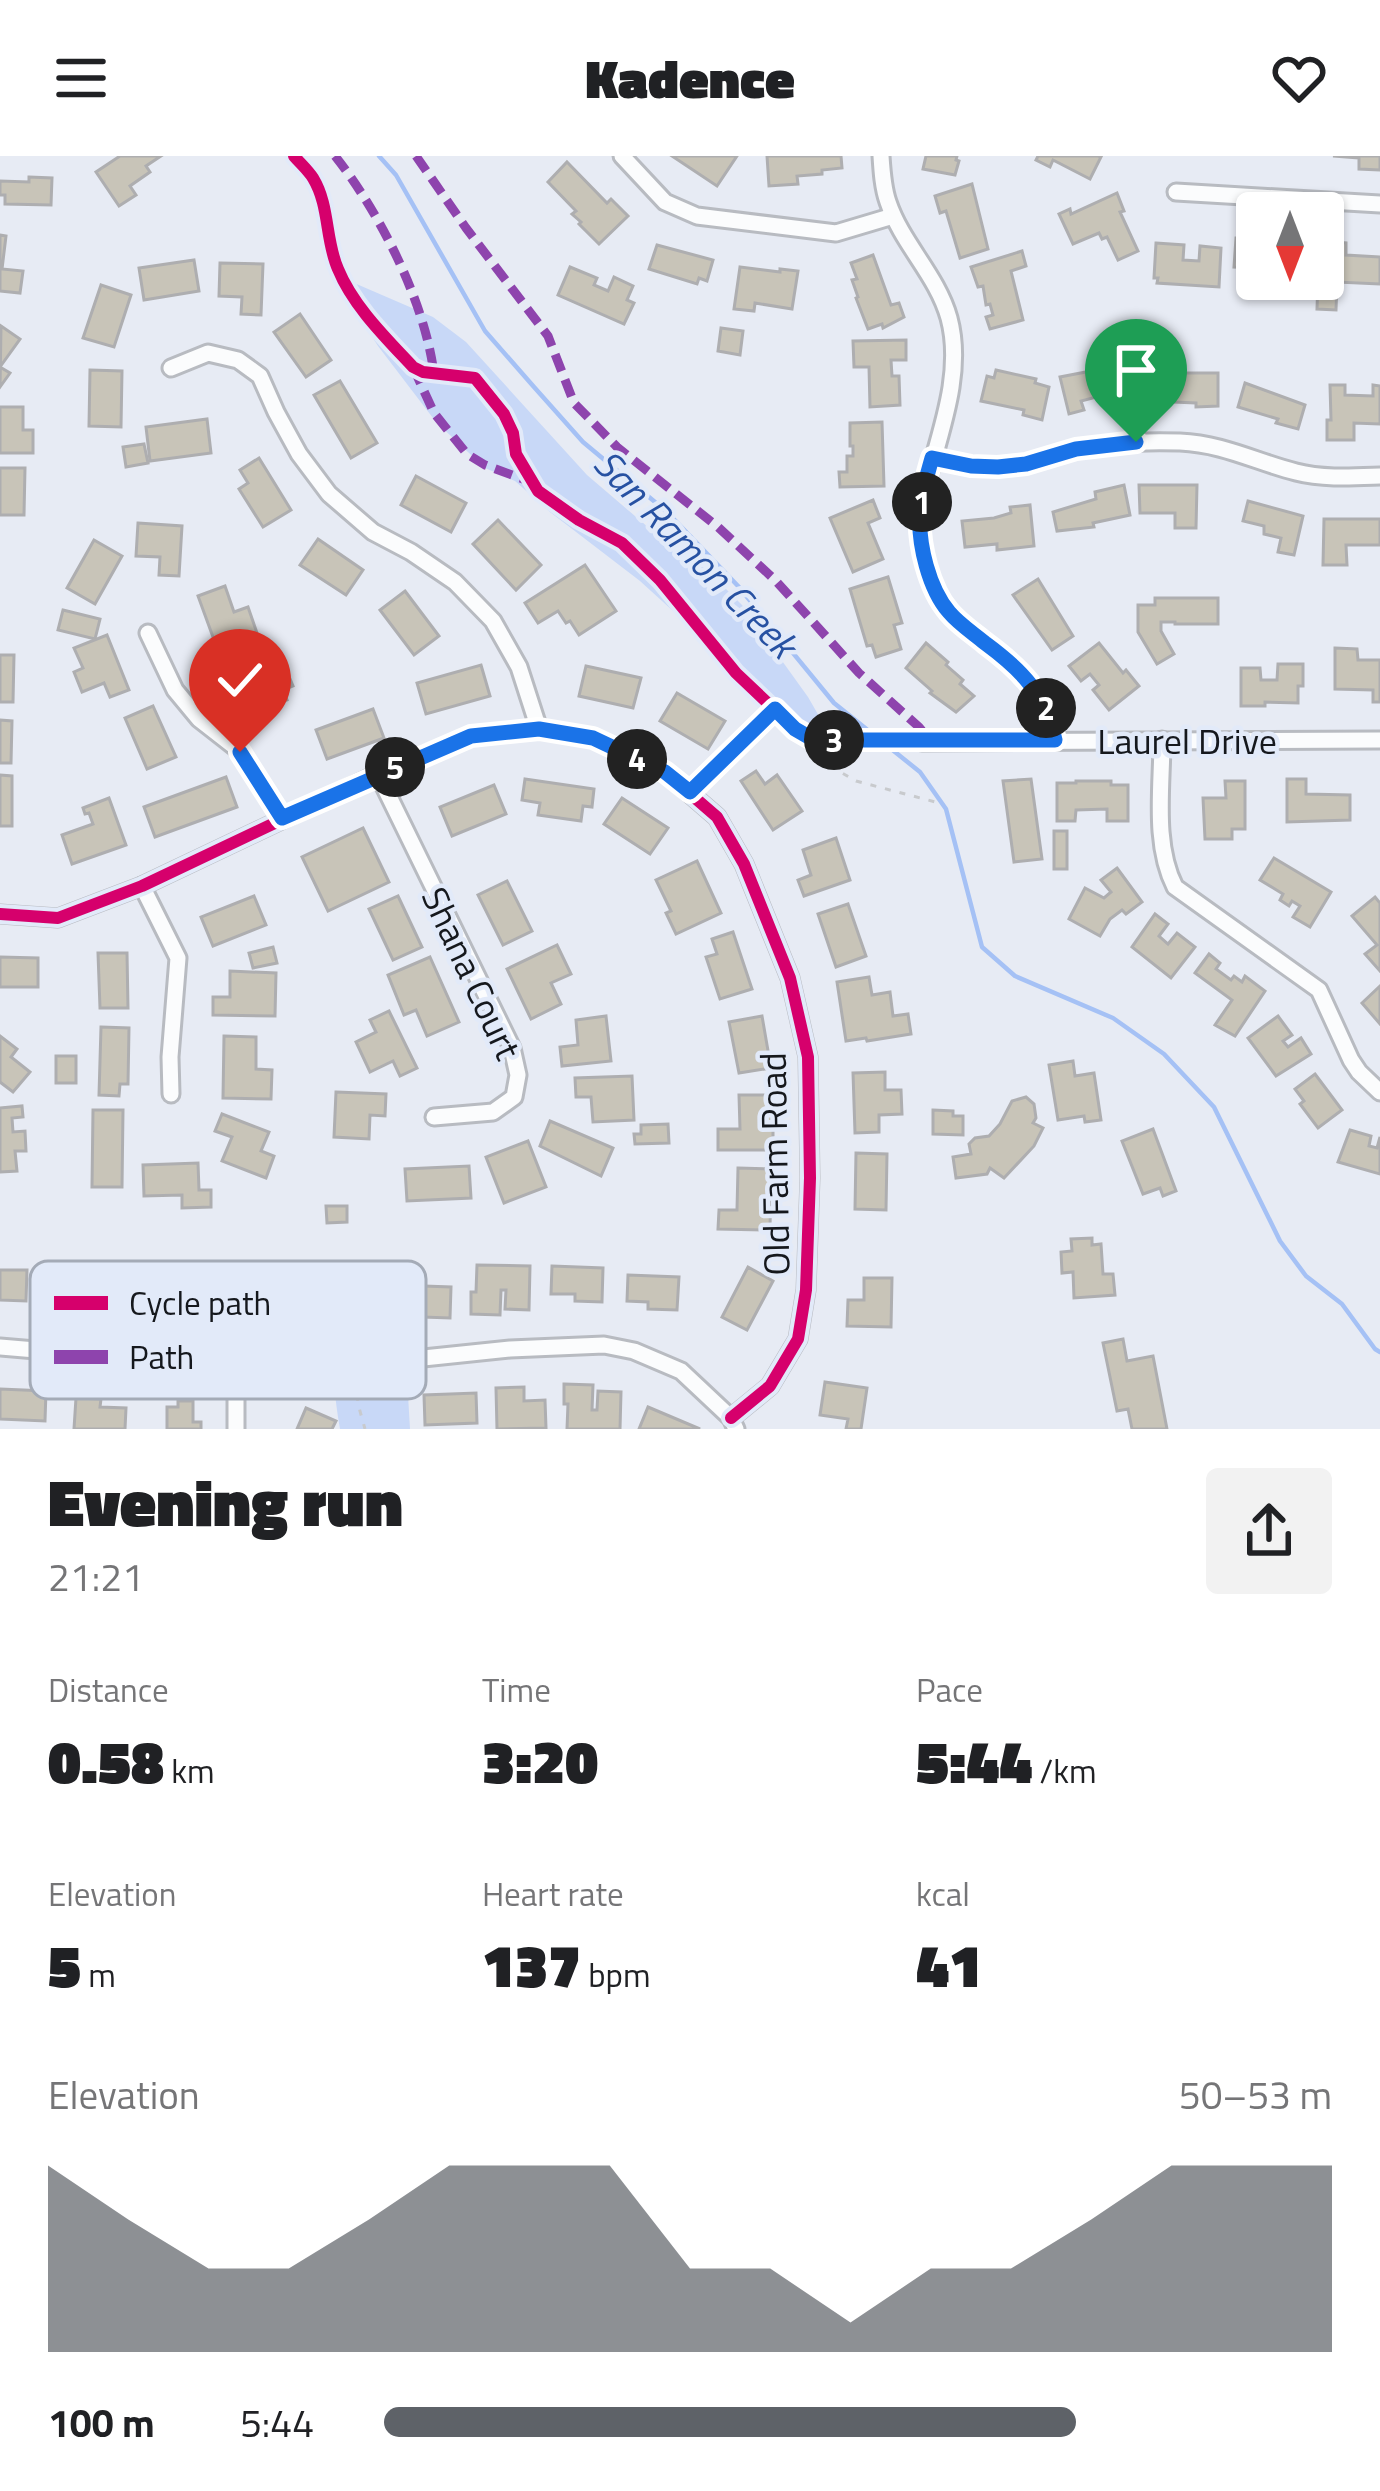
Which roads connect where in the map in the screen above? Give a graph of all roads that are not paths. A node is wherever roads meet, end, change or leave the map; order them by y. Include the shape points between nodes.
1 (622, 156) edge
2 (881, 156) edge
3 (1176, 192) dead end
4 (1380, 204) edge
5 (893, 216) junction
6 (171, 368) dead end
7 (932, 458) junction
8 (1380, 476) edge
9 (148, 633) dead end
10 (539, 729) junction
11 (1055, 740) junction
12 (1162, 740) junction
13 (1380, 740) edge
14 (922, 742) dead end
15 (378, 774) junction
16 (282, 818) junction
17 (142, 886) junction
18 (0, 914) edge
19 (1380, 1092) edge
20 (171, 1094) dead end
21 (434, 1117) dead end
22 (0, 1347) edge
23 (30, 1350) edge
24 (426, 1358) edge
25 (734, 1424) edge

1 - 5 street via 665,202 697,216 836,233
2 - 5 street
3 - 4 street
5 - 7 street via 941,296 952,334 948,398
6 - 10 street via 208,353 260,376 329,494 455,582 493,621
7 - 8 street via 998,467 1110,444 1177,442 1227,448 1296,472
7 - 11 street via 920,528 936,591 955,619 1030,683
9 - 16 street via 175,690 240,752
10 - 15 street, Old Farm Road via 471,736
10 - 25 street, Old Farm Road via 593,738 665,772 716,817 790,978 808,1057 806,1290 798,1339
11 - 12 street, Laurel Drive
11 - 14 street, Laurel Drive
12 - 13 street, Laurel Drive
12 - 19 street via 1162,849 1175,887 1319,990 1351,1060
15 - 16 street, Old Farm Road
15 - 21 street, Shana Court via 518,1075 514,1097 493,1112
16 - 17 street, Old Farm Road
17 - 18 street, Old Farm Road via 58,918
17 - 20 street via 178,958
22 - 23 street
24 - 25 street via 604,1345 634,1351 681,1371

